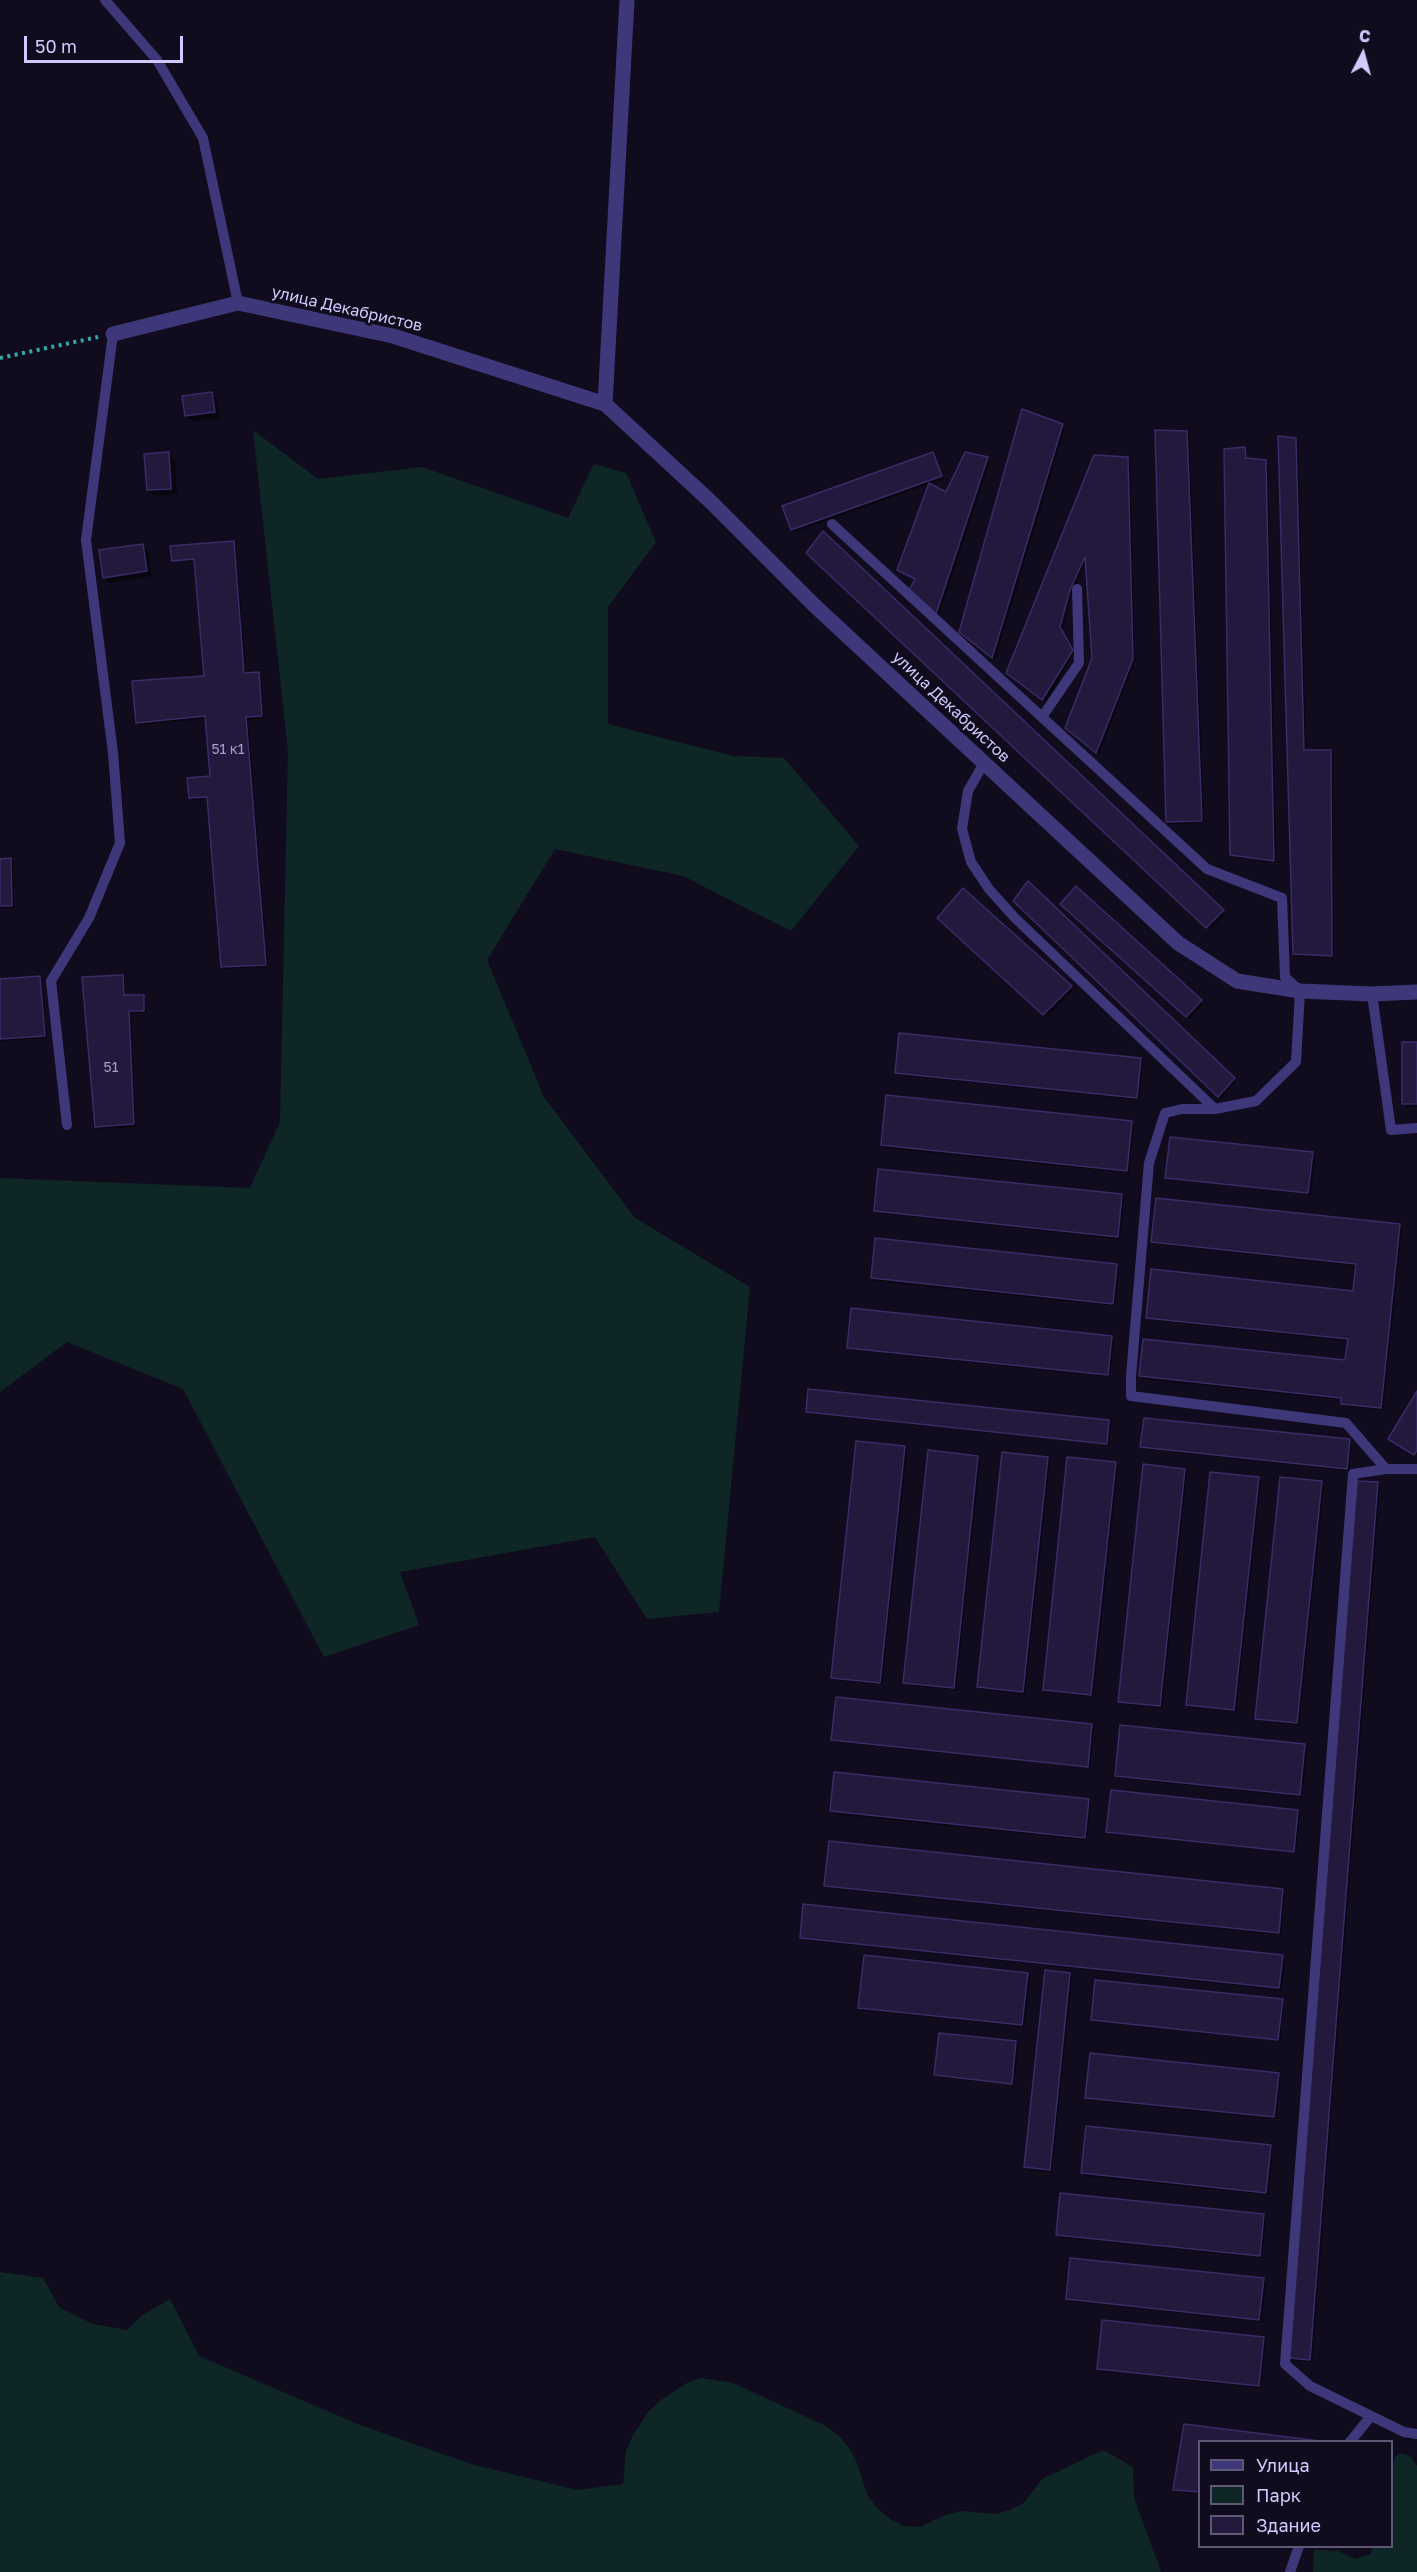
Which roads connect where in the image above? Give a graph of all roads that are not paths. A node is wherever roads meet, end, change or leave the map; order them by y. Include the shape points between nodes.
1 (105, 0) edge
2 (627, 0) edge
3 (238, 303) junction
4 (113, 334) joint
5 (605, 404) junction
6 (832, 524) dead end
7 (1077, 589) dead end
8 (1042, 717) junction
9 (984, 763) junction
10 (1300, 991) junction
11 (1417, 992) edge
12 (1371, 994) junction
13 (1215, 1109) junction
14 (67, 1125) dead end
15 (1417, 1128) edge
16 (1386, 1469) junction
17 (1417, 1469) edge
18 (1371, 2415) junction
19 (1417, 2434) edge
20 (1352, 2440) edge
21 (1299, 2548) edge
22 (1290, 2572) edge

1 - 3 lane via 157,60 203,138
2 - 5 street
3 - 4 street, улица Декабристов
3 - 5 street, улица Декабристов via 393,336
4 - 14 lane via 86,540 113,753 120,843 89,918 51,981
5 - 9 street, улица Декабристов
6 - 8 lane
7 - 8 lane via 1079,663
8 - 10 lane via 1207,869 1282,898 1285,977
9 - 10 street, улица Декабристов via 1178,943 1237,981
9 - 13 lane via 968,790 962,829 971,862 983,880 1014,917
10 - 12 street, улица Декабристов
10 - 13 lane via 1296,1062 1256,1101
11 - 12 street, улица Декабристов
12 - 15 lane via 1391,1130
13 - 16 lane via 1165,1113 1149,1163 1131,1396 1346,1423
16 - 17 lane
16 - 18 lane via 1353,1474 1286,2364 1310,2386
18 - 19 lane via 1404,2432
18 - 20 lane
21 - 22 lane

